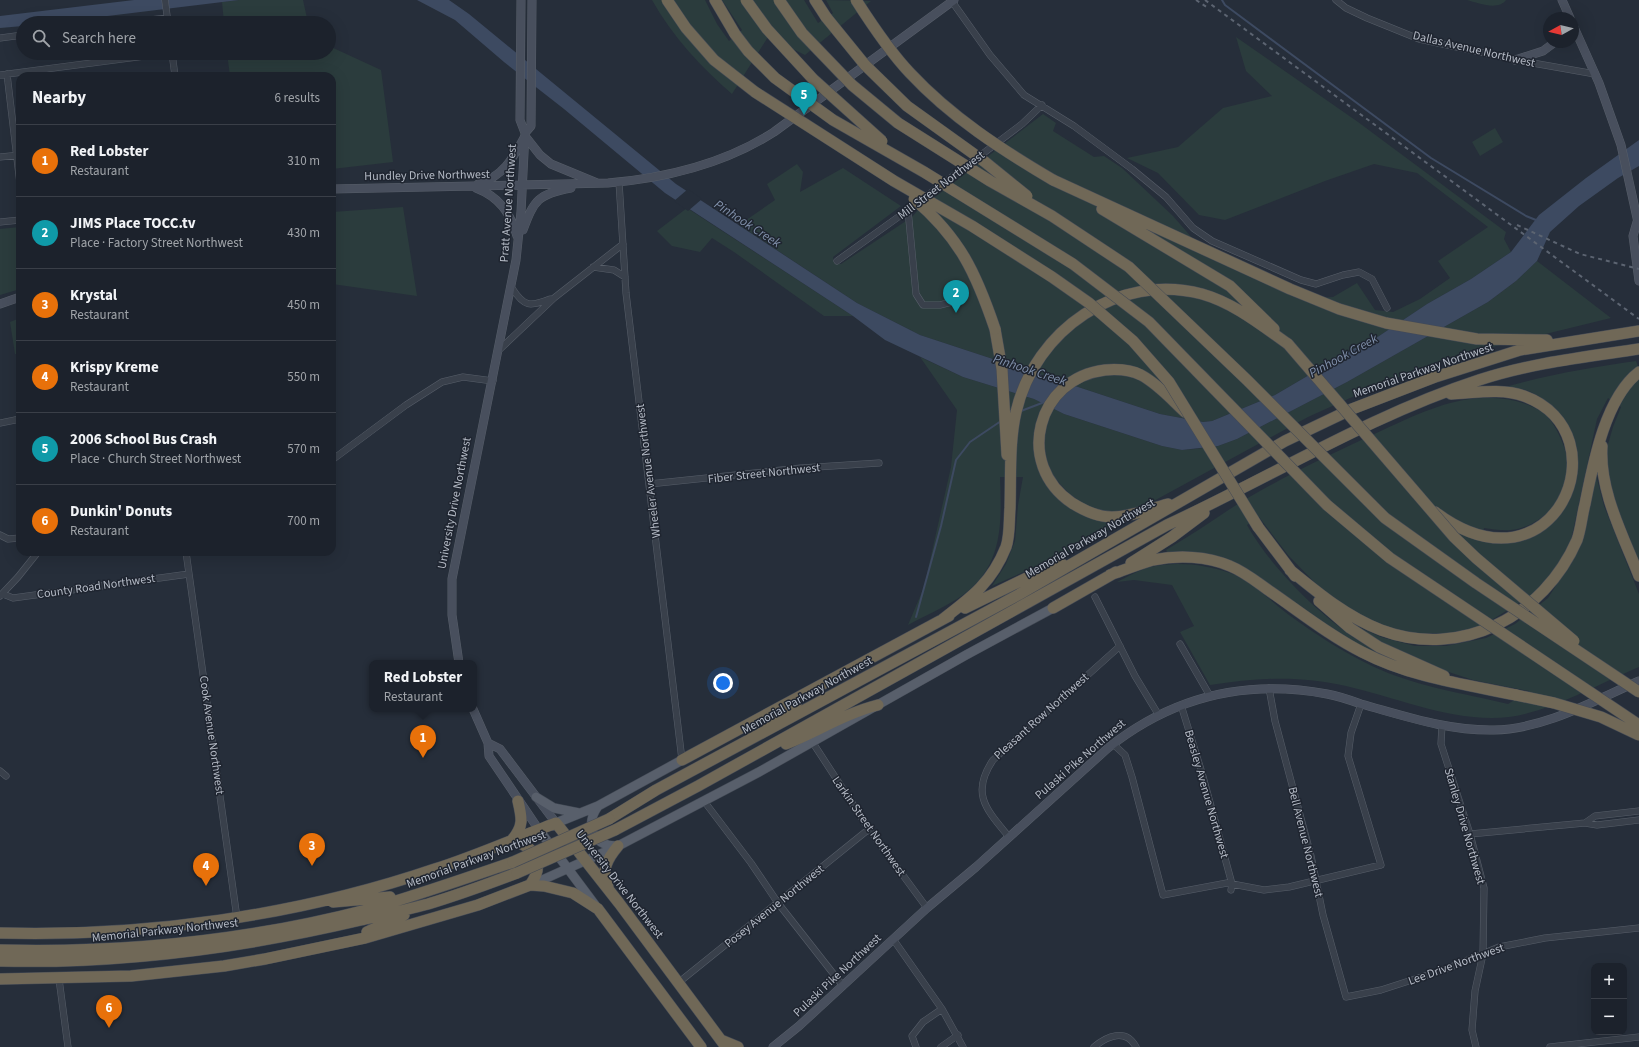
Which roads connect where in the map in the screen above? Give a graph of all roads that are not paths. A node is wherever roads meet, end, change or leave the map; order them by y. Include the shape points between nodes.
1 (165, 0) edge
2 (521, 0) edge
3 (532, 0) edge
4 (667, 0) edge
5 (715, 0) edge
6 (746, 0) edge
7 (779, 0) edge
8 (815, 0) edge
9 (856, 0) edge
10 (953, 0) edge
11 (1336, 0) edge
12 (1562, 0) edge
13 (1566, 9) junction
14 (1565, 12) edge
15 (1567, 12) edge
16 (167, 16) edge
17 (16, 37) edge
18 (0, 38) edge
19 (1579, 38) edge
20 (1547, 48) edge
21 (114, 60) edge
22 (173, 60) edge
23 (1515, 60) junction
24 (22, 72) edge
25 (174, 72) edge
26 (16, 73) edge
27 (7, 74) junction
28 (1596, 74) junction
29 (0, 75) edge
30 (1042, 105) junction
31 (525, 134) junction
32 (16, 135) edge
33 (16, 155) edge
34 (0, 157) edge
35 (924, 172) junction
36 (1053, 180) junction
37 (894, 181) junction
38 (619, 182) junction
39 (598, 184) junction
40 (523, 185) junction
41 (471, 186) junction
42 (336, 189) edge
43 (908, 210) junction
44 (1052, 216) junction
45 (16, 220) edge
46 (0, 222) edge
47 (1638, 224) edge
48 (518, 241) junction
49 (623, 244) junction
50 (1637, 251) edge
51 (837, 261) dead end
52 (593, 267) junction
53 (625, 277) junction
54 (1639, 281) edge
55 (512, 288) junction
56 (16, 298) edge
57 (554, 298) junction
58 (956, 301) dead end
59 (0, 304) edge
60 (1387, 308) dead end
61 (1639, 331) edge
62 (1588, 339) junction
63 (1288, 344) junction
64 (1639, 349) edge
65 (499, 350) junction
66 (1639, 372) edge
67 (493, 380) junction
68 (1439, 394) junction
69 (16, 420) edge
70 (1193, 420) junction
71 (0, 422) edge
72 (1603, 434) junction
73 (336, 457) edge
74 (879, 462) dead end
75 (1010, 479) junction
76 (649, 484) junction
77 (1180, 500) junction
78 (1220, 501) junction
79 (1424, 502) junction
80 (0, 535) edge
81 (16, 538) edge
82 (35, 556) edge
83 (187, 556) edge
84 (1074, 561) junction
85 (1290, 570) junction
86 (190, 574) junction
87 (1110, 575) junction
88 (1639, 576) edge
89 (1, 595) edge
90 (1095, 597) dead end
91 (1053, 608) joint
92 (943, 619) junction
93 (1180, 644) dead end
94 (1120, 646) junction
95 (459, 660) edge
96 (1612, 674) junction
97 (1639, 681) edge
98 (1461, 683) junction
99 (820, 685) junction
100 (1269, 688) junction
101 (1639, 692) edge
102 (1210, 696) junction
103 (1361, 704) junction
104 (878, 705) junction
105 (1181, 705) junction
106 (474, 712) edge
107 (1158, 714) junction
108 (1442, 725) junction
109 (1639, 725) edge
110 (1639, 735) edge
111 (488, 743) junction
112 (813, 743) junction
113 (1112, 744) junction
114 (743, 745) junction
115 (746, 759) junction
116 (682, 760) junction
117 (0, 772) edge
118 (6, 776) dead end
119 (536, 797) junction
120 (518, 801) junction
121 (704, 801) junction
122 (598, 806) junction
123 (1639, 811) edge
124 (581, 813) junction
125 (1639, 820) edge
126 (556, 823) junction
127 (1585, 823) junction
128 (539, 830) junction
129 (869, 830) junction
130 (1470, 834) junction
131 (1009, 837) junction
132 (512, 841) junction
133 (618, 846) junction
134 (585, 861) junction
135 (566, 869) junction
136 (1316, 880) junction
137 (530, 885) junction
138 (1232, 887) junction
139 (428, 890) junction
140 (611, 893) junction
141 (316, 903) junction
142 (778, 903) junction
143 (428, 904) junction
144 (927, 908) junction
145 (598, 909) junction
146 (237, 918) junction
147 (1639, 928) edge
148 (0, 933) edge
149 (894, 939) junction
150 (350, 941) junction
151 (0, 950) edge
152 (1483, 954) junction
153 (0, 961) edge
154 (0, 979) edge
155 (60, 979) junction
156 (678, 983) junction
157 (843, 986) junction
158 (1346, 997) joint
159 (942, 1009) junction
160 (958, 1035) junction
161 (1639, 1037) edge
162 (724, 1044) edge
163 (1604, 1044) edge
164 (68, 1047) edge
165 (701, 1047) edge
166 (738, 1047) edge
167 (773, 1047) edge
168 (916, 1047) edge
169 (941, 1047) edge
170 (964, 1047) edge
171 (1094, 1047) edge
172 (1136, 1047) edge
173 (1476, 1047) edge
174 (1550, 1047) edge

1 - 16 street
2 - 31 main road via 520,120
3 - 31 main road, Pratt Avenue Northwest via 531,126
4 - 37 highway, bridge via 686,28 714,60 755,92
5 - 35 highway, bridge via 748,51 782,83 833,120
6 - 35 highway, bridge via 767,29 813,79 874,135
7 - 44 highway, bridge via 802,33 852,85 898,123 990,181
8 - 44 highway, bridge via 865,65 907,106 986,162
9 - 36 highway, bridge via 909,73 938,100 970,127
10 - 30 street via 990,55 1024,96
10 - 38 main road via 774,132 730,156 698,167
11 - 23 street, Dallas Avenue Northwest via 1367,18 1420,39
12 - 13 main road
13 - 14 main road
13 - 15 main road
17 - 18 street
19 - 28 main road
20 - 23 main road
21 - 24 street
22 - 25 street
23 - 28 street, Dallas Avenue Northwest
26 - 27 street
27 - 29 street
27 - 32 street
28 - 47 main road via 1627,166
30 - 43 street, Mill Street Northwest via 1022,124
30 - 60 street via 1132,169 1166,197 1193,228 1212,241 1301,280 1316,284 1359,272 1372,279
31 - 39 main road via 540,155 551,164
31 - 40 main road, Pratt Avenue Northwest
31 - 41 main road via 513,160 504,170 495,177
33 - 34 street
35 - 109 highway, bridge via 1073,264 1149,322 1327,505 1390,558
36 - 62 highway via 1290,289 1340,309 1386,323 1477,339
36 - 63 highway via 1230,286
37 - 70 highway, bridge via 972,226 1089,303 1133,341 1169,382
37 - 75 highway, bridge via 932,214 957,244 980,287 994,329 1002,369
38 - 39 main road
38 - 49 street, Wheeler Avenue Northwest
39 - 40 main road, Hundley Drive Northwest
39 - 48 main road via 552,192 537,201 529,212
40 - 41 main road, Hundley Drive Northwest
40 - 48 main road, Pratt Avenue Northwest
41 - 42 main road, Hundley Drive Northwest
41 - 48 main road via 497,199 510,216
43 - 51 street, Mill Street Northwest
43 - 58 street via 916,294 923,306
44 - 96 highway, bridge via 1129,267 1385,518 1476,583
45 - 46 street
47 - 50 main road via 1633,236
48 - 55 main road, Pratt Avenue Northwest
49 - 52 street
49 - 53 street, Wheeler Avenue Northwest
50 - 54 main road
52 - 53 street via 614,270
52 - 57 street
53 - 76 street, Wheeler Avenue Northwest
55 - 57 street via 526,304
55 - 65 main road, Pratt Avenue Northwest
56 - 59 main road
57 - 65 street
61 - 62 highway
62 - 77 highway, Memorial Parkway Northwest via 1520,350 1374,400 1308,430
63 - 75 highway, bridge via 1236,309 1214,298 1195,293 1151,290 1127,294 1104,303 1082,314 1063,329 1046,347 1033,368 1016,413
63 - 79 highway, bridge
64 - 68 highway, Memorial Parkway Northwest via 1590,356 1480,380
65 - 67 main road, University Drive Northwest
66 - 72 highway via 1622,390
67 - 73 street via 463,377 442,382 406,405
67 - 95 main road, University Drive Northwest via 453,571 452,615
68 - 78 highway, Memorial Parkway Northwest via 1331,441
68 - 79 highway, bridge via 1498,391 1524,396 1539,403 1562,427 1569,443 1572,459 1570,484 1565,499 1556,512 1537,528 1521,535 1504,538 1486,537 1452,523
69 - 71 street
70 - 77 highway, bridge via 1162,390 1142,376 1126,371 1109,370 1083,376 1067,385 1054,398 1042,421 1038,438 1043,468 1050,482 1078,507 1111,517 1132,515
70 - 85 highway, bridge via 1258,527
72 - 85 highway via 1595,457 1577,538 1562,569 1546,590 1510,619 1477,634 1430,640 1408,638 1380,630 1350,615
72 - 88 highway via 1602,470
74 - 76 street, Fiber Street Northwest
75 - 92 highway via 1006,546 989,580 970,599
76 - 116 street, Wheeler Avenue Northwest
77 - 84 highway, Memorial Parkway Northwest via 1148,521
78 - 87 highway via 1172,537
78 - 115 highway, Memorial Parkway Northwest via 1167,525
79 - 96 highway, bridge via 1476,558
80 - 81 street via 8,539
82 - 89 street
83 - 86 street, Cook Avenue Northwest
84 - 92 highway via 1045,569
84 - 114 highway, Memorial Parkway Northwest
85 - 98 highway via 1312,595 1350,628 1379,647
86 - 89 street, County Road Northwest via 13,598
86 - 146 street, Cook Avenue Northwest
87 - 91 highway
87 - 98 highway via 1153,560 1205,558 1231,566 1253,579 1361,652 1416,674
90 - 94 street
91 - 104 main road
92 - 99 highway
93 - 102 street
94 - 107 street
94 - 131 street, Pleasant Row Northwest via 1001,752 986,771 981,787 983,799 989,813
96 - 101 highway, bridge
97 - 108 main road, Pulaski Pike Northwest via 1550,719 1522,728 1459,729
98 - 110 highway, bridge via 1554,703 1601,717
99 - 114 highway
99 - 116 highway
100 - 102 main road, Pulaski Pike Northwest
100 - 103 main road, Pulaski Pike Northwest via 1327,694
100 - 136 street, Bell Avenue Northwest via 1275,721
102 - 105 main road, Pulaski Pike Northwest
103 - 108 main road, Pulaski Pike Northwest
103 - 136 street via 1351,734 1348,756 1381,865
104 - 112 main road
104 - 115 highway via 862,709 812,733
105 - 107 main road, Pulaski Pike Northwest
105 - 138 street, Beasley Avenue Northwest
106 - 111 main road
107 - 113 main road, Pulaski Pike Northwest
108 - 130 street, Stanley Drive Northwest via 1441,744
111 - 119 main road, University Drive Northwest via 500,749
111 - 120 main road via 488,756
112 - 121 main road
112 - 129 street, Larkin Street Northwest
113 - 131 main road, Pulaski Pike Northwest
113 - 138 street via 1125,755 1164,895 1227,883
114 - 139 highway, Memorial Parkway Northwest, bridge via 656,790 609,819 513,862
115 - 143 highway, Memorial Parkway Northwest, bridge via 616,830 518,873
116 - 122 main road, Memorial Parkway Northwest
117 - 118 street
119 - 124 main road via 554,808
119 - 126 main road, University Drive Northwest
120 - 128 main road
120 - 132 highway via 521,826
121 - 133 main road
121 - 142 street
122 - 124 main road, Memorial Parkway Northwest
122 - 133 main road via 591,819 593,830 599,842 605,846
123 - 127 street via 1594,816
124 - 126 main road, Memorial Parkway Northwest
125 - 127 street via 1597,825
126 - 128 highway
126 - 134 highway, University Drive Northwest
127 - 130 street
128 - 132 highway
128 - 135 main road
129 - 142 street, Posey Avenue Northwest
129 - 144 street, Larkin Street Northwest
130 - 152 street, Stanley Drive Northwest via 1484,888
131 - 144 main road, Pulaski Pike Northwest
132 - 137 highway via 522,844 535,856 538,870
132 - 141 highway via 435,870
133 - 134 main road
133 - 140 highway via 605,864 605,877
134 - 135 main road
134 - 140 highway, University Drive Northwest
135 - 137 main road
135 - 145 main road
136 - 138 street via 1264,890
136 - 158 street, Bell Avenue Northwest
137 - 145 highway via 573,894
137 - 150 highway via 478,905
139 - 141 highway via 349,902
139 - 151 highway, Memorial Parkway Northwest via 365,910 219,939 92,951
140 - 156 highway, University Drive Northwest
141 - 146 highway
142 - 156 street, Posey Avenue Northwest
142 - 157 street
143 - 150 highway
143 - 153 highway, Memorial Parkway Northwest via 282,938 225,947 109,960
144 - 149 main road, Pulaski Pike Northwest
145 - 165 highway
146 - 148 highway via 95,933
147 - 152 street, Lee Drive Northwest via 1545,938 1499,947
149 - 157 main road, Pulaski Pike Northwest
149 - 159 street
150 - 155 highway via 224,966 136,976
152 - 158 street, Lee Drive Northwest via 1381,990
152 - 173 street, Stanley Drive Northwest via 1475,991 1472,1030
154 - 155 highway
155 - 164 street
156 - 162 highway, University Drive Northwest
157 - 167 main road, Pulaski Pike Northwest
159 - 160 street
159 - 168 street via 923,1022 912,1036
160 - 169 street
160 - 170 street
161 - 163 street
162 - 166 highway
163 - 174 street
171 - 172 street via 1105,1038 1124,1035 1133,1041

